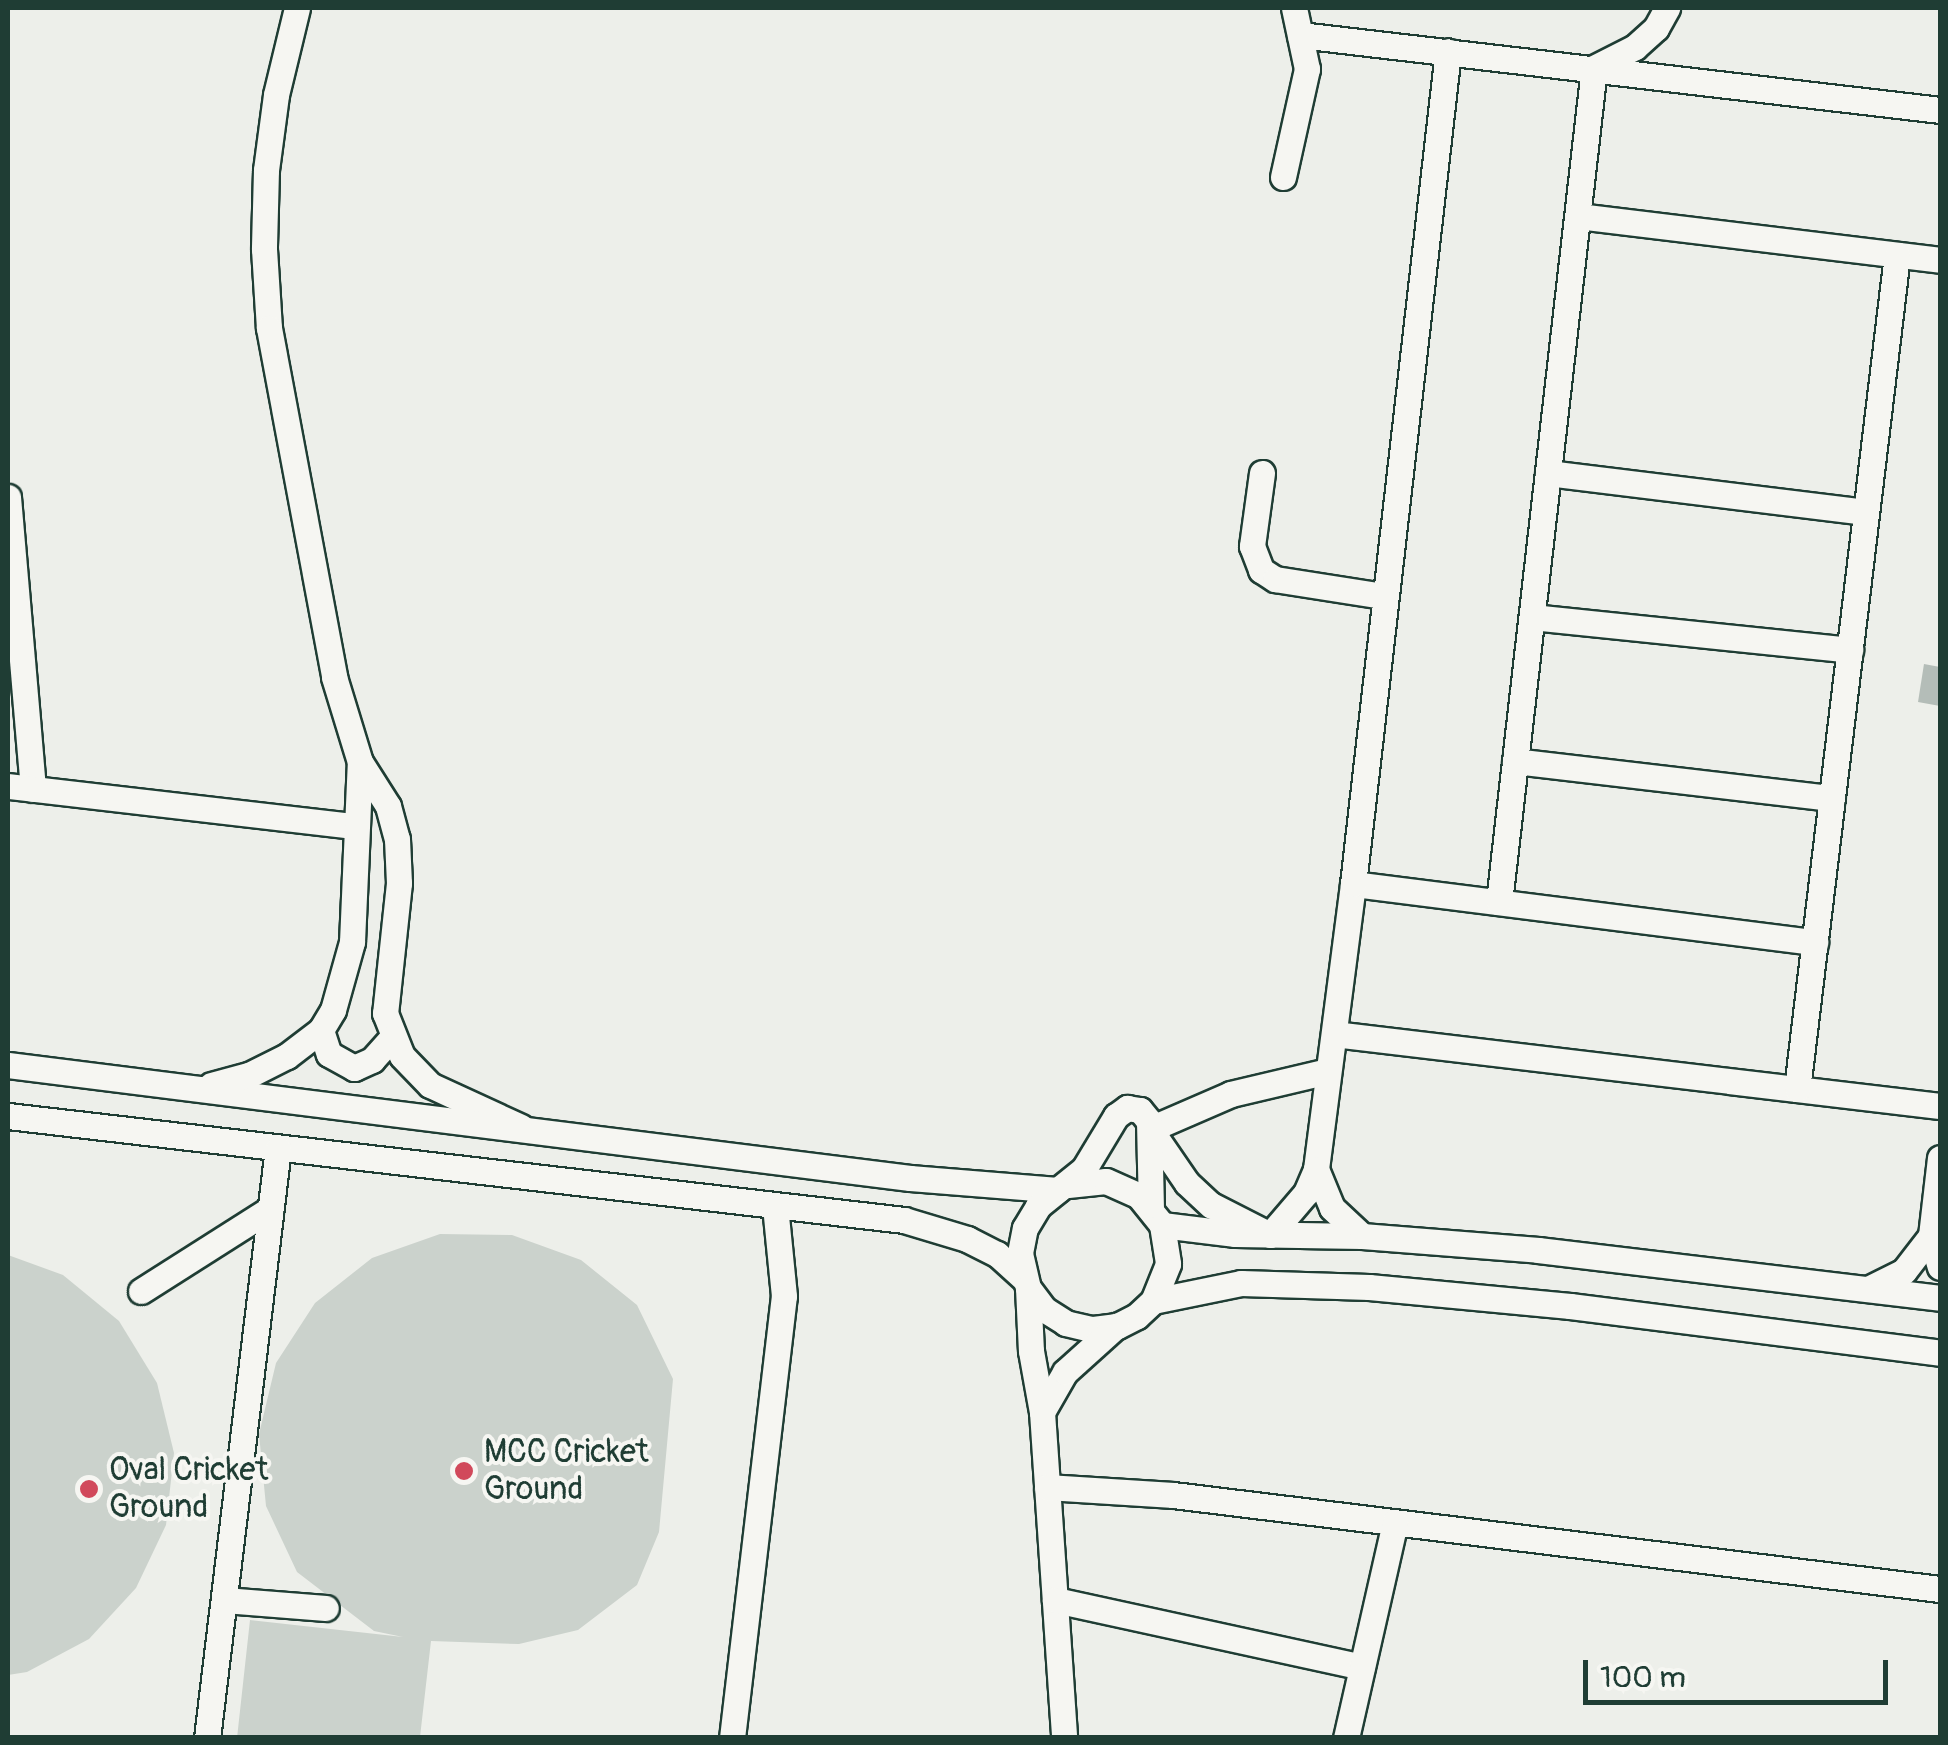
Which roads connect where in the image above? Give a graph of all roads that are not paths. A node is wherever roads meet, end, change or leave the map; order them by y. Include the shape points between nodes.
1 (297, 8) edge
2 (1294, 8) edge
3 (1666, 8) edge
4 (1300, 35) junction
5 (1448, 50) junction
6 (1594, 68) junction
7 (1940, 110) edge
8 (1283, 177) dead end
9 (1578, 216) junction
10 (1897, 255) junction
11 (1940, 260) edge
12 (1262, 473) dead end
13 (1548, 473) junction
14 (8, 497) edge
15 (1866, 512) junction
16 (1383, 596) junction
17 (1532, 618) junction
18 (1850, 650) junction
19 (1515, 760) junction
20 (360, 762) junction
21 (20, 788) edge
22 (1832, 798) junction
23 (355, 826) junction
24 (1353, 884) junction
25 (1499, 902) junction
26 (1815, 942) junction
27 (321, 1030) junction
28 (1334, 1034) junction
29 (392, 1038) junction
30 (8, 1065) edge
31 (1328, 1071) junction
32 (188, 1088) junction
33 (1797, 1089) junction
34 (1940, 1106) edge
35 (8, 1116) edge
36 (520, 1127) junction
37 (1150, 1129) junction
38 (278, 1148) junction
39 (1940, 1158) edge
40 (1316, 1169) junction
41 (1063, 1188) junction
42 (776, 1206) junction
43 (270, 1209) junction
44 (1156, 1216) junction
45 (1270, 1234) junction
46 (1362, 1236) junction
47 (1931, 1236) junction
48 (1940, 1267) edge
49 (1026, 1283) junction
50 (1863, 1290) junction
51 (141, 1292) dead end
52 (1940, 1298) edge
53 (1153, 1301) junction
54 (1117, 1326) junction
55 (1940, 1353) edge
56 (1042, 1412) junction
57 (1047, 1486) junction
58 (1396, 1523) junction
59 (1940, 1589) edge
60 (224, 1600) junction
61 (1055, 1600) junction
62 (326, 1608) dead end
63 (1362, 1667) junction
64 (208, 1738) edge
65 (732, 1738) edge
66 (1064, 1738) edge
67 (1346, 1738) edge

1 - 20 street via 266,170 269,328 325,634
2 - 4 street
3 - 6 street via 1635,48
4 - 5 street
4 - 8 street via 1306,79
5 - 6 street
5 - 16 street
6 - 7 street
6 - 9 street
9 - 10 street
9 - 13 street
10 - 11 street
10 - 15 street
12 - 16 street via 1252,546 1261,570 1276,580
13 - 15 street
13 - 17 street
14 - 21 street
15 - 18 street
16 - 24 street
17 - 18 street
17 - 19 street
18 - 22 street
19 - 22 street
19 - 25 street
20 - 23 street
20 - 29 street via 388,806 397,839 399,884 384,1000
21 - 23 street
22 - 26 street
23 - 27 street via 349,965
24 - 25 street
24 - 28 street
25 - 26 street
26 - 33 street
27 - 29 street via 336,1062 354,1068
27 - 32 street via 250,1075
28 - 31 street
28 - 33 street
29 - 36 street via 430,1084
30 - 32 street
31 - 37 street via 1231,1094
31 - 40 street
32 - 36 street
33 - 34 street
35 - 38 street
36 - 41 street via 910,1178
37 - 41 street via 1140,1110 1121,1111 1098,1150
37 - 44 street
37 - 45 street via 1199,1194
38 - 42 street
38 - 43 street
39 - 47 street
40 - 45 street via 1306,1193
40 - 46 street via 1332,1208
41 - 44 street via 1123,1186
41 - 49 street via 1038,1206 1025,1228 1020,1253
42 - 49 street via 936,1228 996,1254
42 - 65 street via 784,1296
43 - 51 street
43 - 60 street
44 - 45 street
44 - 53 street via 1168,1264
45 - 46 street
46 - 50 street
47 - 48 street
47 - 50 street via 1904,1271
49 - 54 street via 1044,1309 1066,1324
49 - 56 street
50 - 52 street
53 - 54 street
53 - 55 street via 1241,1283 1369,1287
54 - 56 street via 1073,1363
56 - 57 street
57 - 58 street
57 - 61 street
58 - 59 street
58 - 63 street
60 - 62 street
60 - 64 street
61 - 63 street
61 - 66 street
63 - 67 street

